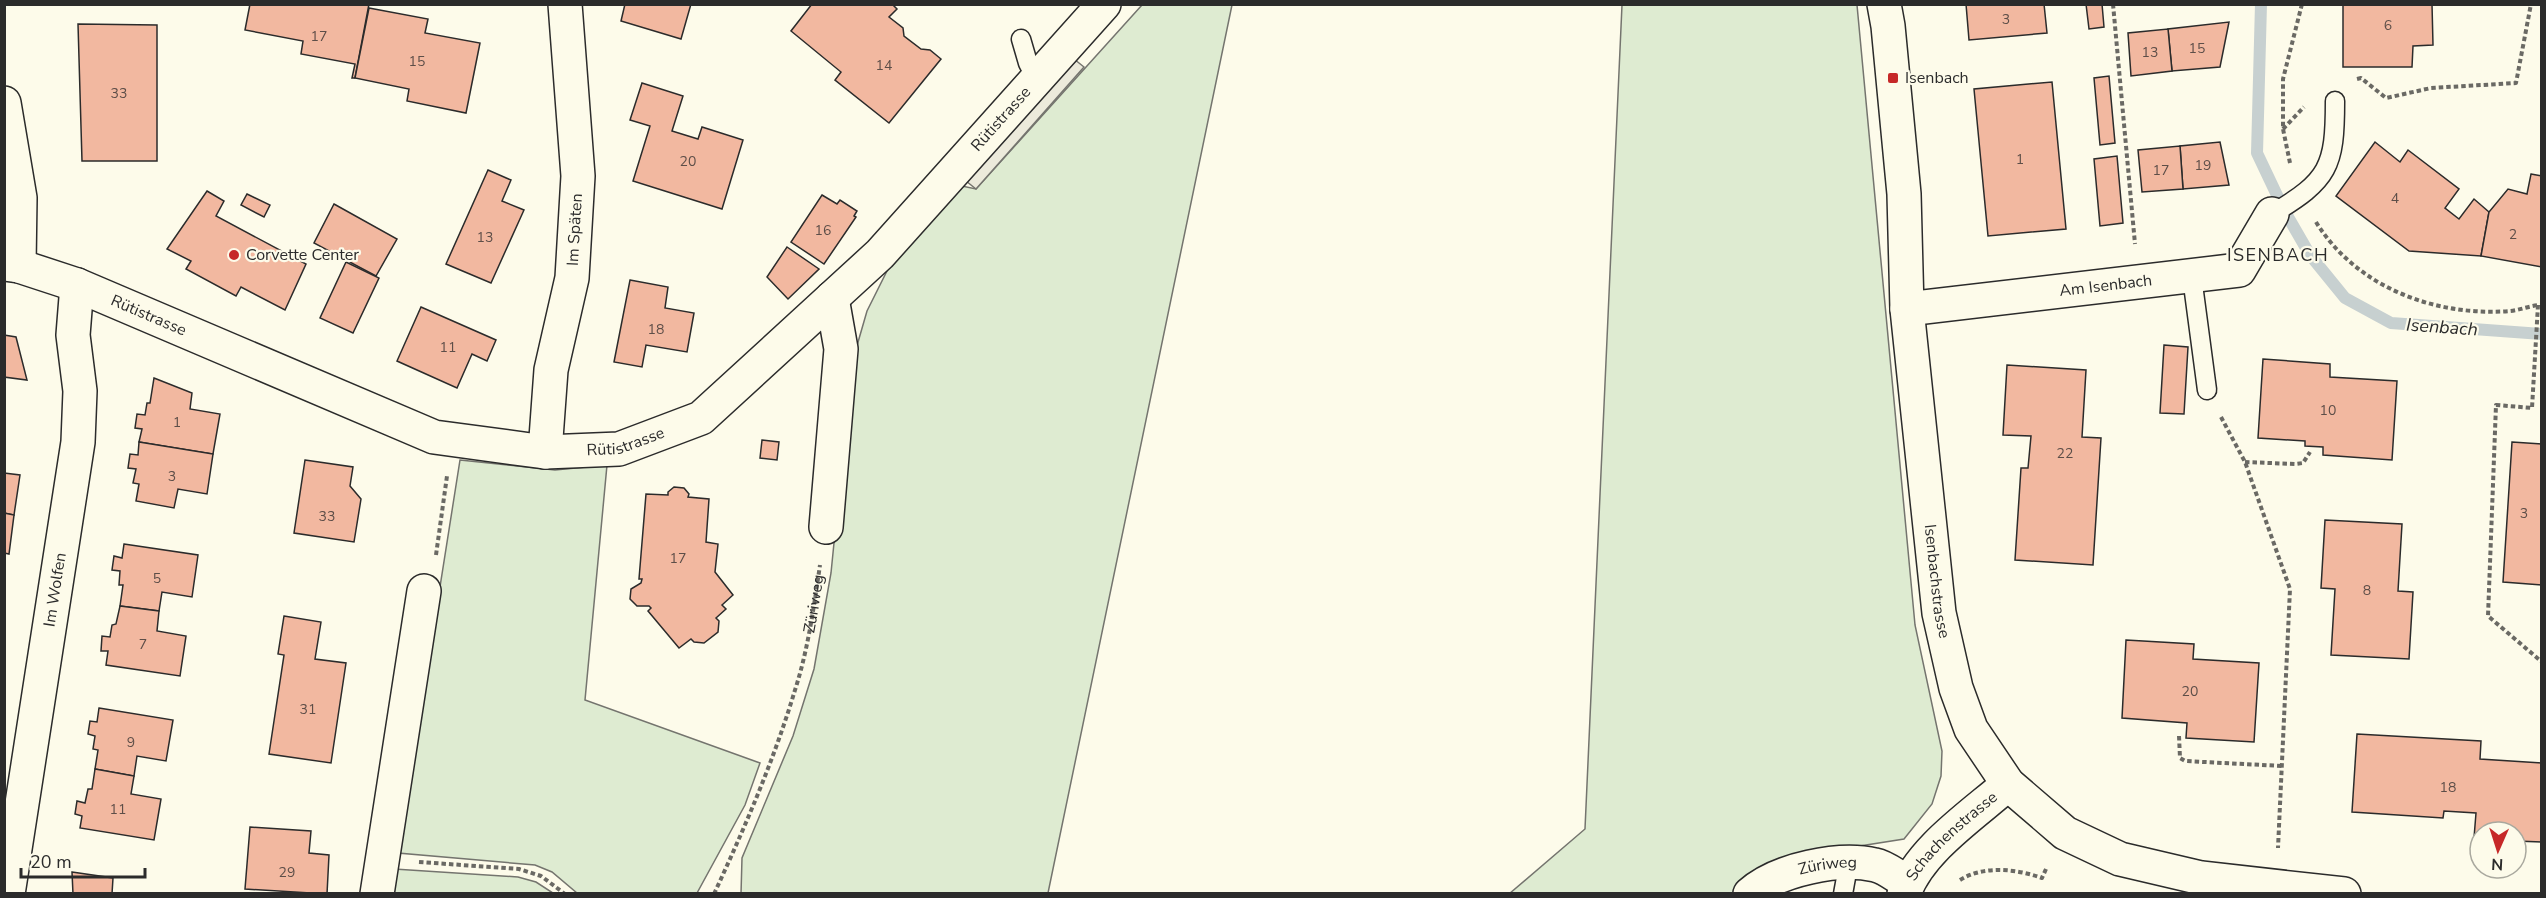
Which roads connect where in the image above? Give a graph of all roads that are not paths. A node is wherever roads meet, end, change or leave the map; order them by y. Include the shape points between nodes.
1 (565, 4) edge
2 (1104, 4) edge
3 (1884, 4) edge
4 (1021, 39) dead end
5 (1037, 80) junction
6 (2335, 101) dead end
7 (4, 103) edge
8 (2272, 214) joint
9 (12, 265) edge
10 (2192, 277) junction
11 (77, 285) junction
12 (832, 298) junction
13 (1907, 309) junction
14 (2207, 390) road end
15 (545, 452) junction
16 (826, 527) road end
17 (424, 591) road end
18 (2008, 784) junction
19 (1849, 861) junction
20 (1906, 888) edge
21 (8, 894) edge
22 (377, 894) edge
23 (1750, 894) edge
24 (1843, 894) edge
25 (2344, 894) edge

1 - 15 street, Im Späten via 578,176 572,278 551,369
2 - 5 street, Rütistrasse
3 - 13 street, Isenbachstrasse via 1904,194
4 - 5 lane
5 - 12 street, Rütistrasse via 880,254
6 - 8 lane via 2335,135 2328,166 2310,190
7 - 9 street via 20,198
8 - 10 street, Am Isenbach via 2239,270
9 - 11 street, Rütistrasse
10 - 13 street, Am Isenbach
10 - 14 lane
11 - 15 street, Rütistrasse via 434,437
11 - 21 street, Im Wolfen via 73,335 80,391 78,442
12 - 15 street, Rütistrasse via 701,417 619,448
12 - 16 street via 841,349
13 - 18 street, Isenbachstrasse via 1947,652 1971,729
17 - 22 street
18 - 20 street, Schachenstrasse via 1936,846
18 - 25 street, Isenbachstrasse via 2065,833 2120,859 2201,878
19 - 20 street, Züriweg via 1877,865
19 - 23 street, Züriweg via 1797,869
19 - 24 lane

